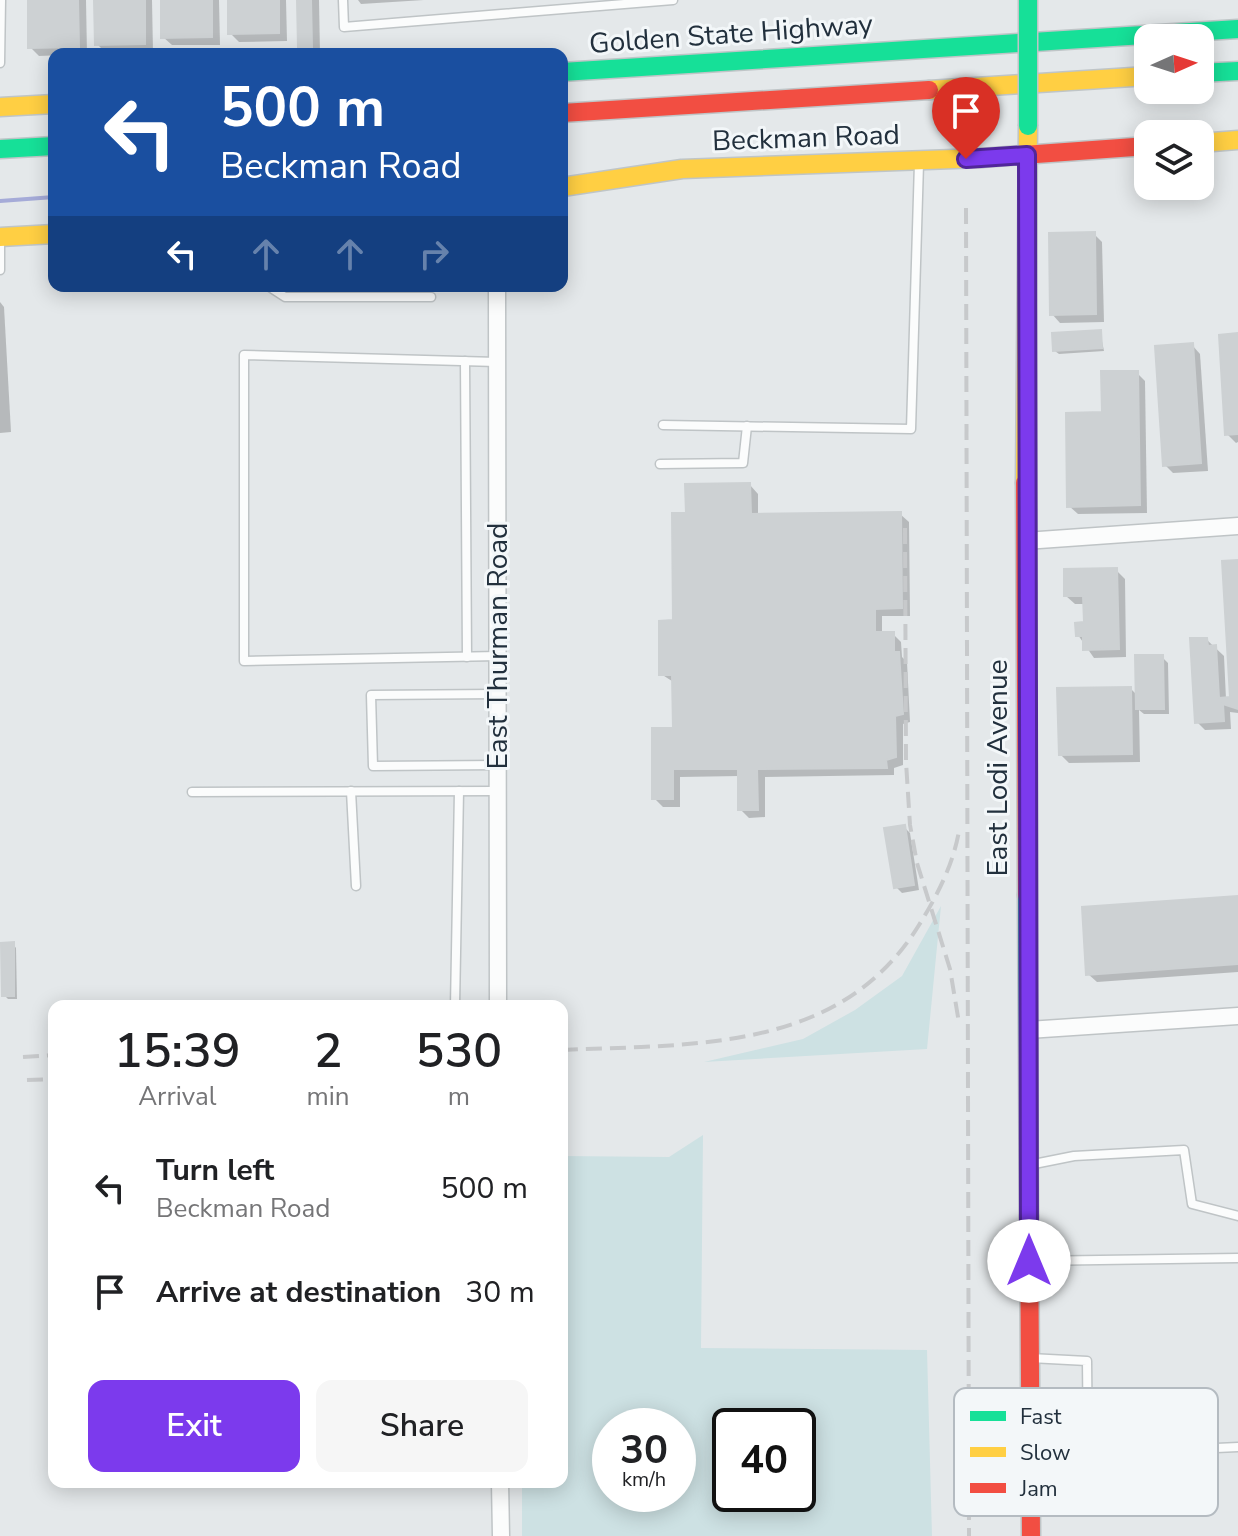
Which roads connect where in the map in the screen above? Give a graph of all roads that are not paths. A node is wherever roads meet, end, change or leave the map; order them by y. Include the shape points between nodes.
1 (1, 0) edge
2 (343, 0) edge
3 (673, 0) edge
4 (1028, 0) edge
5 (0, 25) edge
6 (1238, 29) edge
7 (0, 63) edge
8 (1238, 71) edge
9 (568, 72) edge
10 (1214, 72) edge
11 (1134, 77) edge
12 (48, 104) edge
13 (0, 107) edge
14 (568, 113) edge
15 (1238, 140) edge
16 (1214, 142) edge
17 (48, 146) edge
18 (1134, 147) edge
19 (0, 149) edge
20 (1027, 155) junction
21 (919, 163) junction
22 (568, 186) edge
23 (48, 234) edge
24 (0, 237) edge
25 (0, 270) edge
26 (277, 292) edge
27 (497, 292) edge
28 (431, 297) dead end
29 (465, 361) junction
30 (498, 362) junction
31 (663, 425) dead end
32 (747, 426) junction
33 (660, 464) dead end
34 (1238, 526) edge
35 (1025, 541) junction
36 (498, 656) junction
37 (467, 657) junction
38 (498, 694) junction
39 (498, 765) junction
40 (351, 791) junction
41 (459, 791) junction
42 (498, 791) junction
43 (192, 792) dead end
44 (356, 886) dead end
45 (455, 1000) edge
46 (498, 1000) edge
47 (1238, 1016) edge
48 (1028, 1030) junction
49 (1029, 1165) junction
50 (1238, 1216) edge
51 (1238, 1258) edge
52 (1029, 1261) junction
53 (1030, 1358) junction
54 (1030, 1388) edge
55 (1087, 1388) edge
56 (1238, 1447) edge
57 (1218, 1448) edge
58 (500, 1488) edge
59 (1031, 1516) edge
60 (501, 1536) edge
61 (1031, 1536) edge

1 - 5 lane
2 - 3 lane via 344,27
4 - 20 main road, East Lodi Avenue, bridge
5 - 7 lane
6 - 9 main road, Golden State Highway
8 - 10 main road
11 - 14 main road
12 - 13 main road
15 - 16 main road
17 - 19 main road
18 - 20 main road, Beckman Road
20 - 21 main road, Beckman Road
20 - 35 main road, East Lodi Avenue
21 - 22 main road, Beckman Road via 682,169
21 - 32 lane via 911,429
23 - 24 main road
24 - 25 lane
26 - 28 lane via 285,297
27 - 30 street, East Thurman Road
29 - 30 lane
29 - 37 lane
29 - 37 lane via 244,355 244,661
30 - 36 street, East Thurman Road
31 - 32 lane
32 - 33 lane via 743,463
34 - 35 street
35 - 48 main road, East Lodi Avenue
36 - 37 lane
36 - 38 street, East Thurman Road
38 - 39 street, East Thurman Road
38 - 39 lane via 371,695 373,766
39 - 42 street, East Thurman Road
40 - 41 lane
40 - 43 lane
40 - 44 lane
41 - 42 lane
41 - 45 lane
42 - 46 street, East Thurman Road
47 - 48 street
48 - 49 main road, East Lodi Avenue
49 - 50 lane via 1074,1156 1184,1150 1192,1204
49 - 52 main road, East Lodi Avenue
51 - 52 lane
52 - 53 main road, East Lodi Avenue
53 - 54 main road, East Lodi Avenue
53 - 55 lane via 1087,1361
56 - 57 lane
58 - 60 street
59 - 61 main road, East Lodi Avenue

